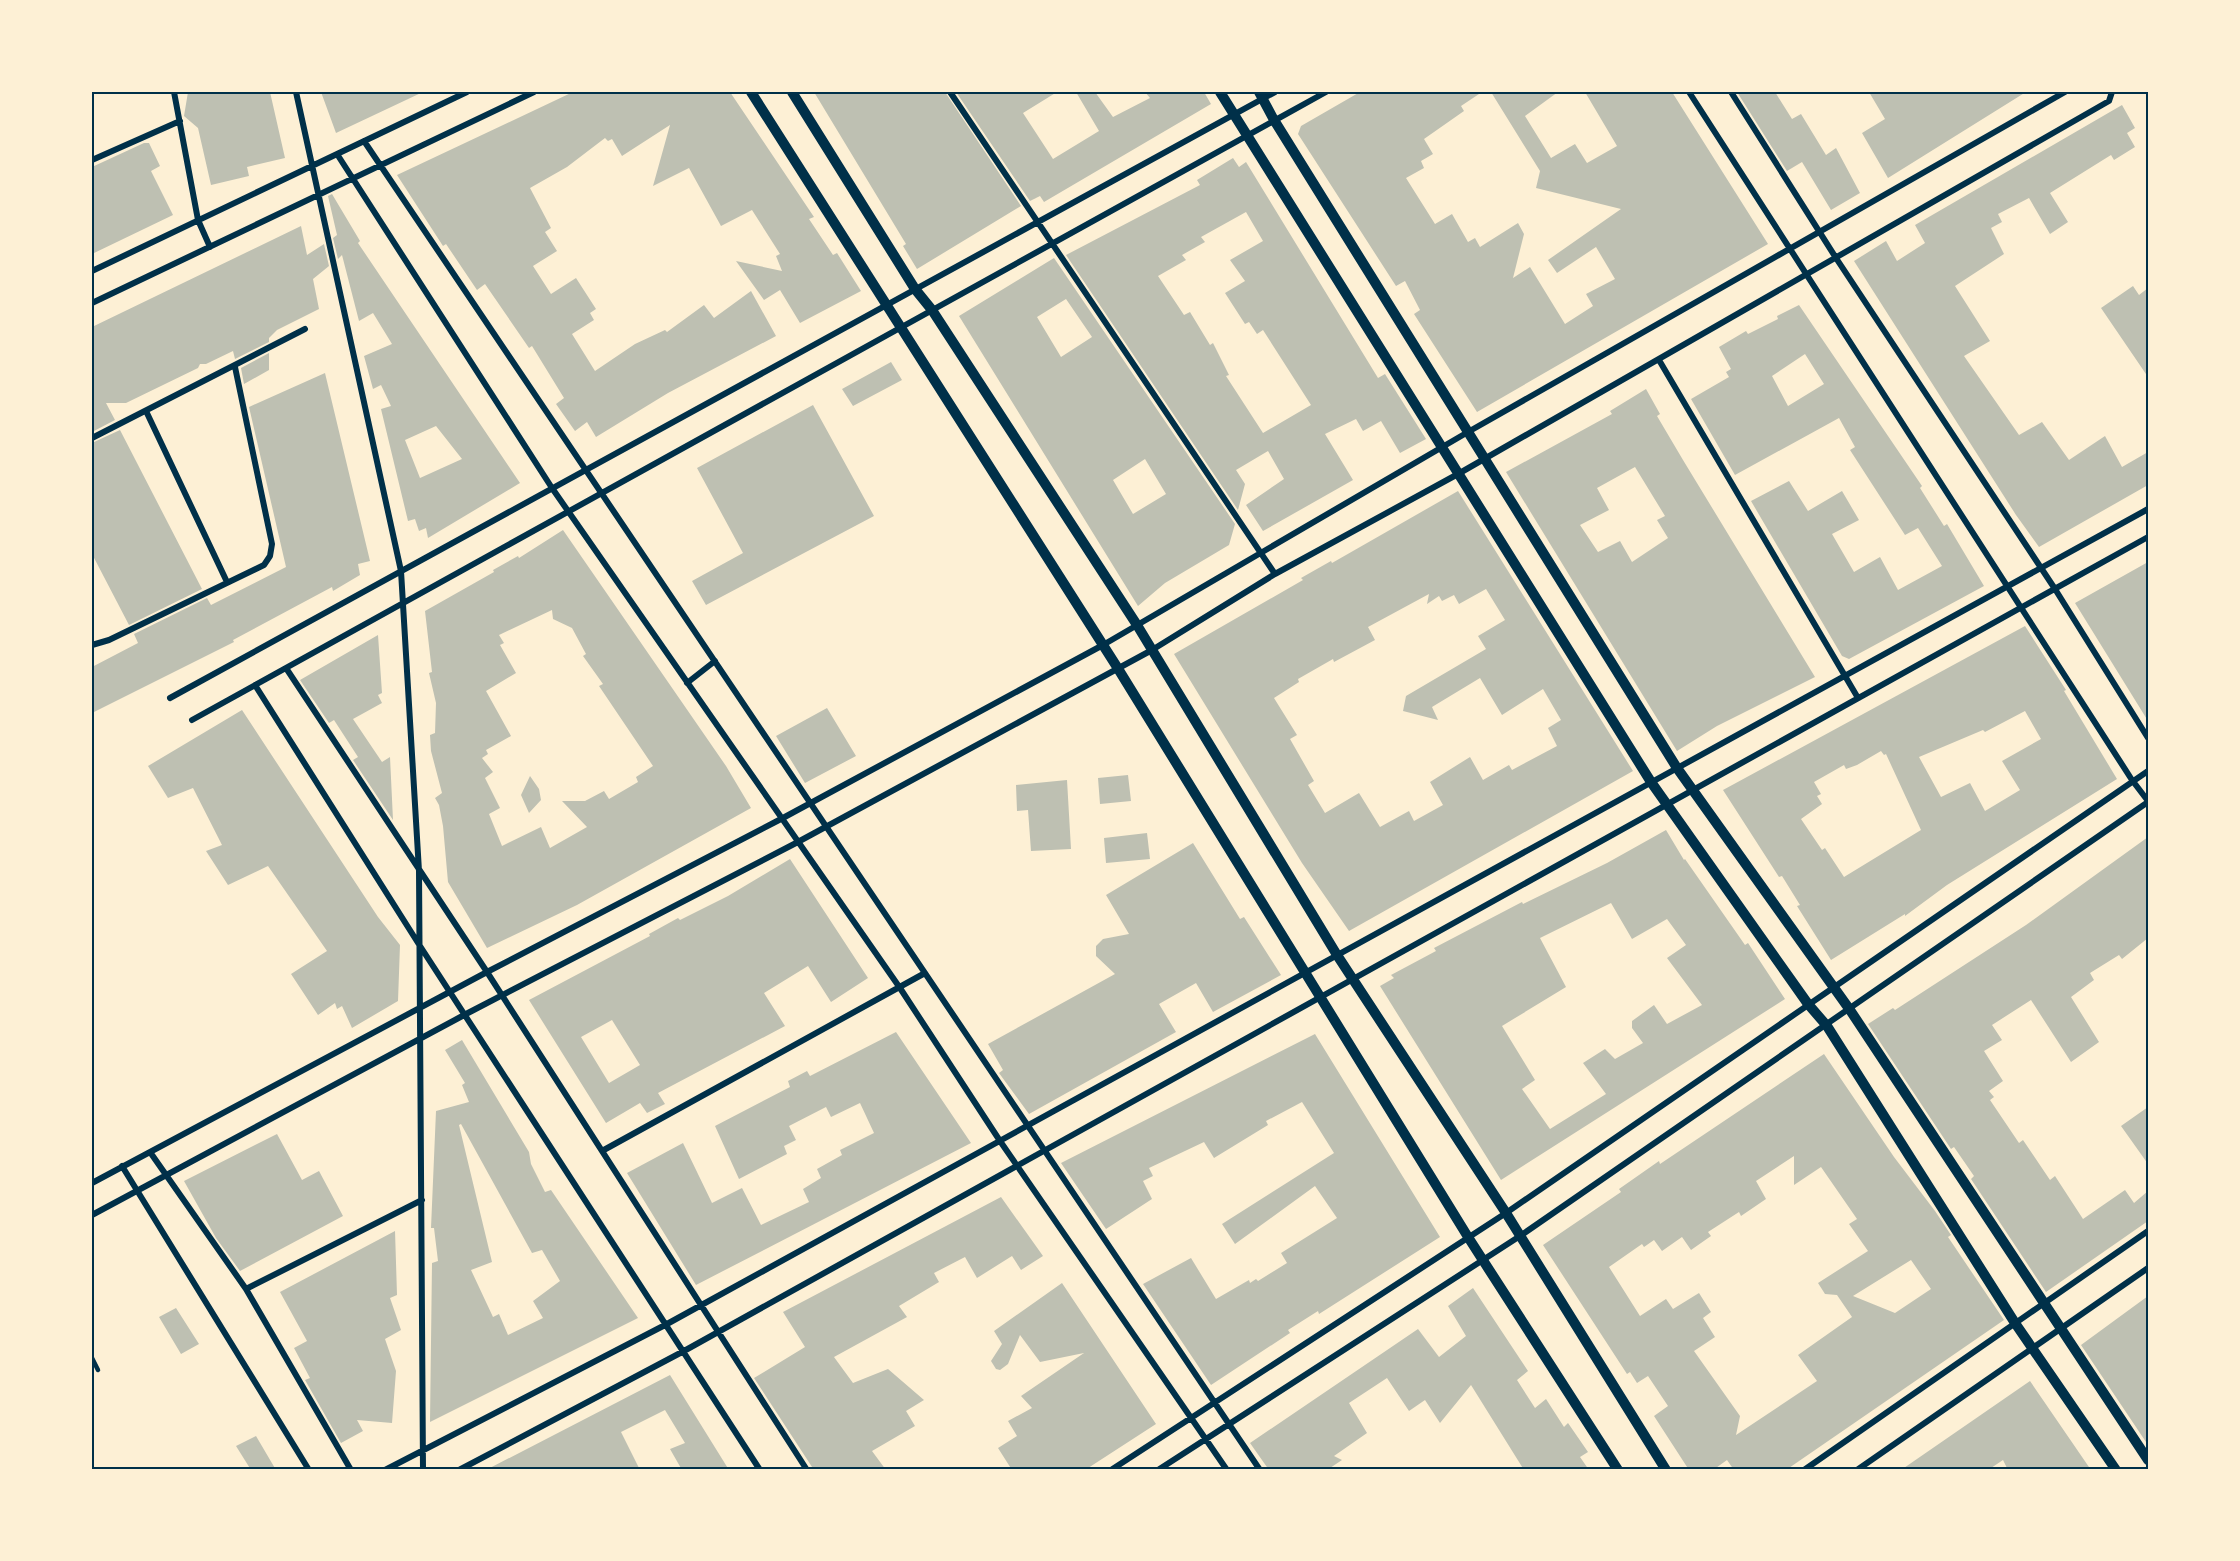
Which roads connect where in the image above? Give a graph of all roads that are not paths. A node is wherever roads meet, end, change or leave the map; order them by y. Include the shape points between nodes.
1 (174, 92) edge
2 (296, 92) edge
3 (466, 92) edge
4 (534, 92) edge
5 (751, 92) edge
6 (792, 92) edge
7 (950, 92) edge
8 (1220, 92) edge
9 (1275, 92) edge
10 (1326, 92) edge
11 (1689, 92) edge
12 (1731, 92) edge
13 (2065, 92) edge
14 (2112, 92) edge
15 (1261, 95) edge
16 (1234, 114) junction
17 (1274, 120) junction
18 (180, 121) junction
19 (1246, 136) junction
20 (364, 141) junction
21 (337, 154) junction
22 (92, 160) edge
23 (312, 165) junction
24 (380, 165) junction
25 (351, 179) junction
26 (319, 194) junction
27 (198, 220) junction
28 (1039, 221) junction
29 (1821, 231) junction
30 (1054, 242) junction
31 (210, 247) junction
32 (1790, 249) junction
33 (1836, 258) junction
34 (92, 271) edge
35 (1808, 274) junction
36 (915, 289) junction
37 (92, 303) edge
38 (886, 304) junction
39 (932, 310) junction
40 (901, 327) junction
41 (305, 329) dead end
42 (1659, 360) junction
43 (235, 367) junction
44 (147, 411) junction
45 (1468, 432) junction
46 (92, 438) edge
47 (1443, 447) junction
48 (1484, 460) junction
49 (585, 469) junction
50 (1458, 474) junction
51 (552, 488) junction
52 (601, 493) junction
53 (2148, 509) edge
54 (569, 511) junction
55 (2148, 537) edge
56 (1261, 553) junction
57 (2040, 568) junction
58 (401, 571) junction
59 (1275, 574) junction
60 (227, 582) junction
61 (2006, 587) junction
62 (2055, 589) junction
63 (404, 603) junction
64 (2022, 608) junction
65 (1137, 625) junction
66 (92, 645) edge
67 (1103, 645) junction
68 (1152, 650) junction
69 (715, 662) junction
70 (1117, 667) junction
71 (286, 668) junction
72 (1845, 676) junction
73 (687, 683) junction
74 (255, 685) junction
75 (170, 698) dead end
76 (1858, 698) junction
77 (192, 720) dead end
78 (2148, 738) edge
79 (1677, 768) junction
80 (2148, 771) edge
81 (2132, 780) junction
82 (1651, 782) junction
83 (1693, 790) junction
84 (810, 801) junction
85 (2148, 801) edge
86 (1666, 805) junction
87 (781, 819) junction
88 (825, 825) junction
89 (796, 843) junction
90 (419, 871) junction
91 (420, 946) junction
92 (1337, 955) junction
93 (487, 972) junction
94 (1306, 972) junction
95 (925, 973) junction
96 (1354, 978) junction
97 (1833, 986) junction
98 (900, 988) junction
99 (451, 991) junction
100 (502, 995) junction
101 (1321, 997) junction
102 (1808, 1004) junction
103 (420, 1007) junction
104 (1850, 1010) junction
105 (466, 1014) junction
106 (1827, 1026) junction
107 (421, 1039) junction
108 (1028, 1125) junction
109 (1000, 1141) junction
110 (1045, 1150) junction
111 (602, 1151) junction
112 (150, 1152) junction
113 (1017, 1165) junction
114 (123, 1166) junction
115 (166, 1176) junction
116 (92, 1183) edge
117 (138, 1191) junction
118 (422, 1200) junction
119 (1506, 1213) junction
120 (92, 1215) edge
121 (2148, 1231) edge
122 (1520, 1236) junction
123 (1468, 1237) junction
124 (1483, 1260) junction
125 (2148, 1268) edge
126 (246, 1289) junction
127 (2044, 1303) junction
128 (701, 1305) junction
129 (2015, 1323) junction
130 (667, 1324) junction
131 (2062, 1328) junction
132 (718, 1331) junction
133 (2033, 1348) junction
134 (684, 1351) junction
135 (92, 1358) edge
136 (98, 1370) dead end
137 (1215, 1402) junction
138 (1192, 1415) junction
139 (1229, 1422) junction
140 (1206, 1436) junction
141 (423, 1450) junction
142 (2148, 1460) edge
143 (309, 1470) edge
144 (351, 1470) edge
145 (385, 1470) edge
146 (423, 1470) edge
147 (459, 1470) edge
148 (760, 1470) edge
149 (807, 1470) edge
150 (1111, 1470) edge
151 (1158, 1470) edge
152 (1227, 1470) edge
153 (1260, 1470) edge
154 (1618, 1470) edge
155 (1666, 1470) edge
156 (1804, 1470) edge
157 (1857, 1470) edge
158 (2116, 1470) edge

1 - 18 street
2 - 23 street
3 - 20 street
4 - 24 street
5 - 38 street
6 - 36 street
7 - 28 street
8 - 16 street
9 - 15 street
10 - 17 street
11 - 32 street
12 - 29 street
13 - 29 street
14 - 33 street via 2109,101
15 - 16 street
15 - 17 street
16 - 19 street
16 - 28 street
17 - 19 street
17 - 45 street
18 - 22 street
18 - 27 street
19 - 30 street
19 - 47 street
20 - 21 street
20 - 24 street
21 - 23 street
21 - 25 street
23 - 26 street
23 - 27 street
24 - 25 street
24 - 49 street
25 - 26 street
25 - 51 street
26 - 31 street
26 - 58 street
27 - 31 street
27 - 34 street
28 - 30 street
28 - 36 street
29 - 32 street
29 - 33 street
30 - 39 street
30 - 56 street
31 - 37 street
32 - 35 street
32 - 45 street
33 - 35 street
33 - 57 street
35 - 42 street
35 - 61 street
36 - 38 street
36 - 39 street
38 - 40 street
38 - 49 street
39 - 40 street
39 - 65 street
40 - 52 street
40 - 67 street
41 - 43 street
42 - 48 street
42 - 72 street
43 - 44 street
43 - 60 street via 272,544 264,565
44 - 46 street
44 - 60 street
45 - 47 street
45 - 48 street
47 - 50 street
47 - 56 street
48 - 50 street
48 - 79 street
49 - 51 street
49 - 52 street
50 - 59 street
50 - 82 street
51 - 54 street
51 - 58 street
52 - 54 street
52 - 69 street
53 - 57 street
54 - 63 street
54 - 73 street
55 - 62 street
56 - 59 street
56 - 65 street
57 - 61 street
57 - 62 street
58 - 63 street
58 - 75 street
59 - 68 street
60 - 66 street
61 - 64 street
61 - 72 street
62 - 64 street
62 - 78 street
63 - 71 street
63 - 90 street
64 - 76 street
64 - 81 street
65 - 67 street
65 - 68 street
67 - 70 street
67 - 84 street
68 - 70 street
68 - 92 street
69 - 73 street
69 - 84 street
70 - 88 street
70 - 94 street
71 - 74 street
71 - 90 street
72 - 76 street
72 - 79 street
73 - 87 street
74 - 77 street
74 - 91 street
76 - 83 street
79 - 82 street
79 - 83 street
80 - 81 street
81 - 85 street
81 - 97 street
82 - 86 street
82 - 92 street
83 - 86 street
83 - 97 street
84 - 87 street
84 - 88 street
85 - 104 street
86 - 96 street
86 - 102 street
87 - 89 street
87 - 93 street
88 - 89 street
88 - 95 street
89 - 98 street
89 - 100 street
90 - 91 street
90 - 93 street
91 - 99 street
91 - 103 street
92 - 94 street
92 - 96 street
93 - 99 street
93 - 100 street
94 - 101 street
94 - 108 street
95 - 98 street
95 - 108 street
96 - 101 street
96 - 119 street
97 - 102 street
97 - 104 street
98 - 109 street
98 - 111 street
99 - 103 street
99 - 105 street
100 - 105 street
100 - 111 street
101 - 110 street
101 - 123 street
102 - 106 street
102 - 119 street
103 - 107 street
103 - 112 street
104 - 106 street
104 - 127 street
105 - 107 street
105 - 130 street
106 - 122 street
106 - 129 street
107 - 115 street
107 - 118 street
108 - 109 street
108 - 110 street
109 - 113 street
109 - 128 street
110 - 113 street
110 - 137 street
111 - 128 street
112 - 114 street
112 - 115 street
113 - 132 street
113 - 138 street
114 - 116 street
114 - 117 street
115 - 117 street
115 - 126 street
117 - 120 street
117 - 143 street
118 - 126 street
118 - 141 street
119 - 122 street
119 - 123 street
121 - 127 street
122 - 124 street
122 - 155 street
123 - 124 street
123 - 137 street
124 - 139 street
124 - 154 street
125 - 131 street
126 - 144 street
127 - 129 street
127 - 131 street
128 - 130 street
128 - 132 street
129 - 133 street
129 - 156 street
130 - 134 street
130 - 141 street
131 - 133 street
131 - 142 street
132 - 134 street
132 - 149 street
133 - 157 street
133 - 158 street
134 - 147 street
134 - 148 street
135 - 136 lane
137 - 138 street
137 - 139 street
138 - 140 street
138 - 150 street
139 - 140 street
139 - 153 street
140 - 151 street
140 - 152 street
141 - 145 street
141 - 146 street

